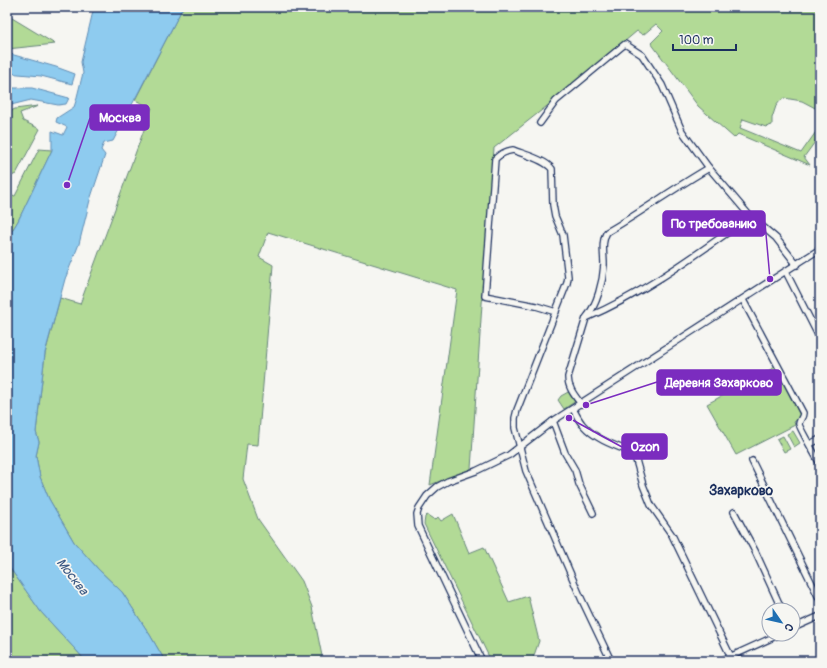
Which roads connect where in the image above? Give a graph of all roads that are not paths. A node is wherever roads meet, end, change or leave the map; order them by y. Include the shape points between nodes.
1 (540, 123) dead end
2 (709, 168) junction
3 (749, 215) junction
4 (820, 249) edge
5 (796, 265) junction
6 (786, 272) junction
7 (743, 300) junction
8 (556, 312) junction
9 (586, 318) junction
10 (820, 339) edge
11 (581, 404) junction
12 (573, 409) junction
13 (553, 422) junction
14 (820, 439) edge
15 (810, 444) junction
16 (520, 445) junction
17 (752, 461) dead end
18 (820, 464) edge
19 (734, 512) dead end
20 (593, 513) dead end
21 (820, 600) edge
22 (778, 602) edge
23 (820, 616) edge
24 (801, 624) edge
25 (763, 642) edge
26 (732, 656) junction
27 (482, 661) edge
28 (611, 661) edge
29 (721, 661) edge

1 - 2 street via 556,101 625,44 642,56 662,85 682,131
2 - 3 street
2 - 9 street via 608,232 603,240 602,279 591,312
3 - 5 street via 776,238
3 - 9 street via 688,261 644,288
4 - 5 street
5 - 6 street
6 - 7 street
6 - 10 street
7 - 11 street
7 - 15 street via 803,413 799,426
8 - 8 street via 568,277 563,235 553,205 552,169 539,160 509,150 495,159 485,296
8 - 16 street via 515,418
9 - 11 street via 568,377 571,390
11 - 12 street
12 - 13 street
12 - 26 street via 586,428 608,443 634,453 652,505 672,535
13 - 16 street
13 - 20 street
14 - 15 street
15 - 18 street
16 - 27 street via 509,455 437,487 422,502 417,514 423,538
16 - 28 street via 526,471 537,498
17 - 21 street
19 - 22 street
23 - 24 street
25 - 26 street
26 - 29 street

